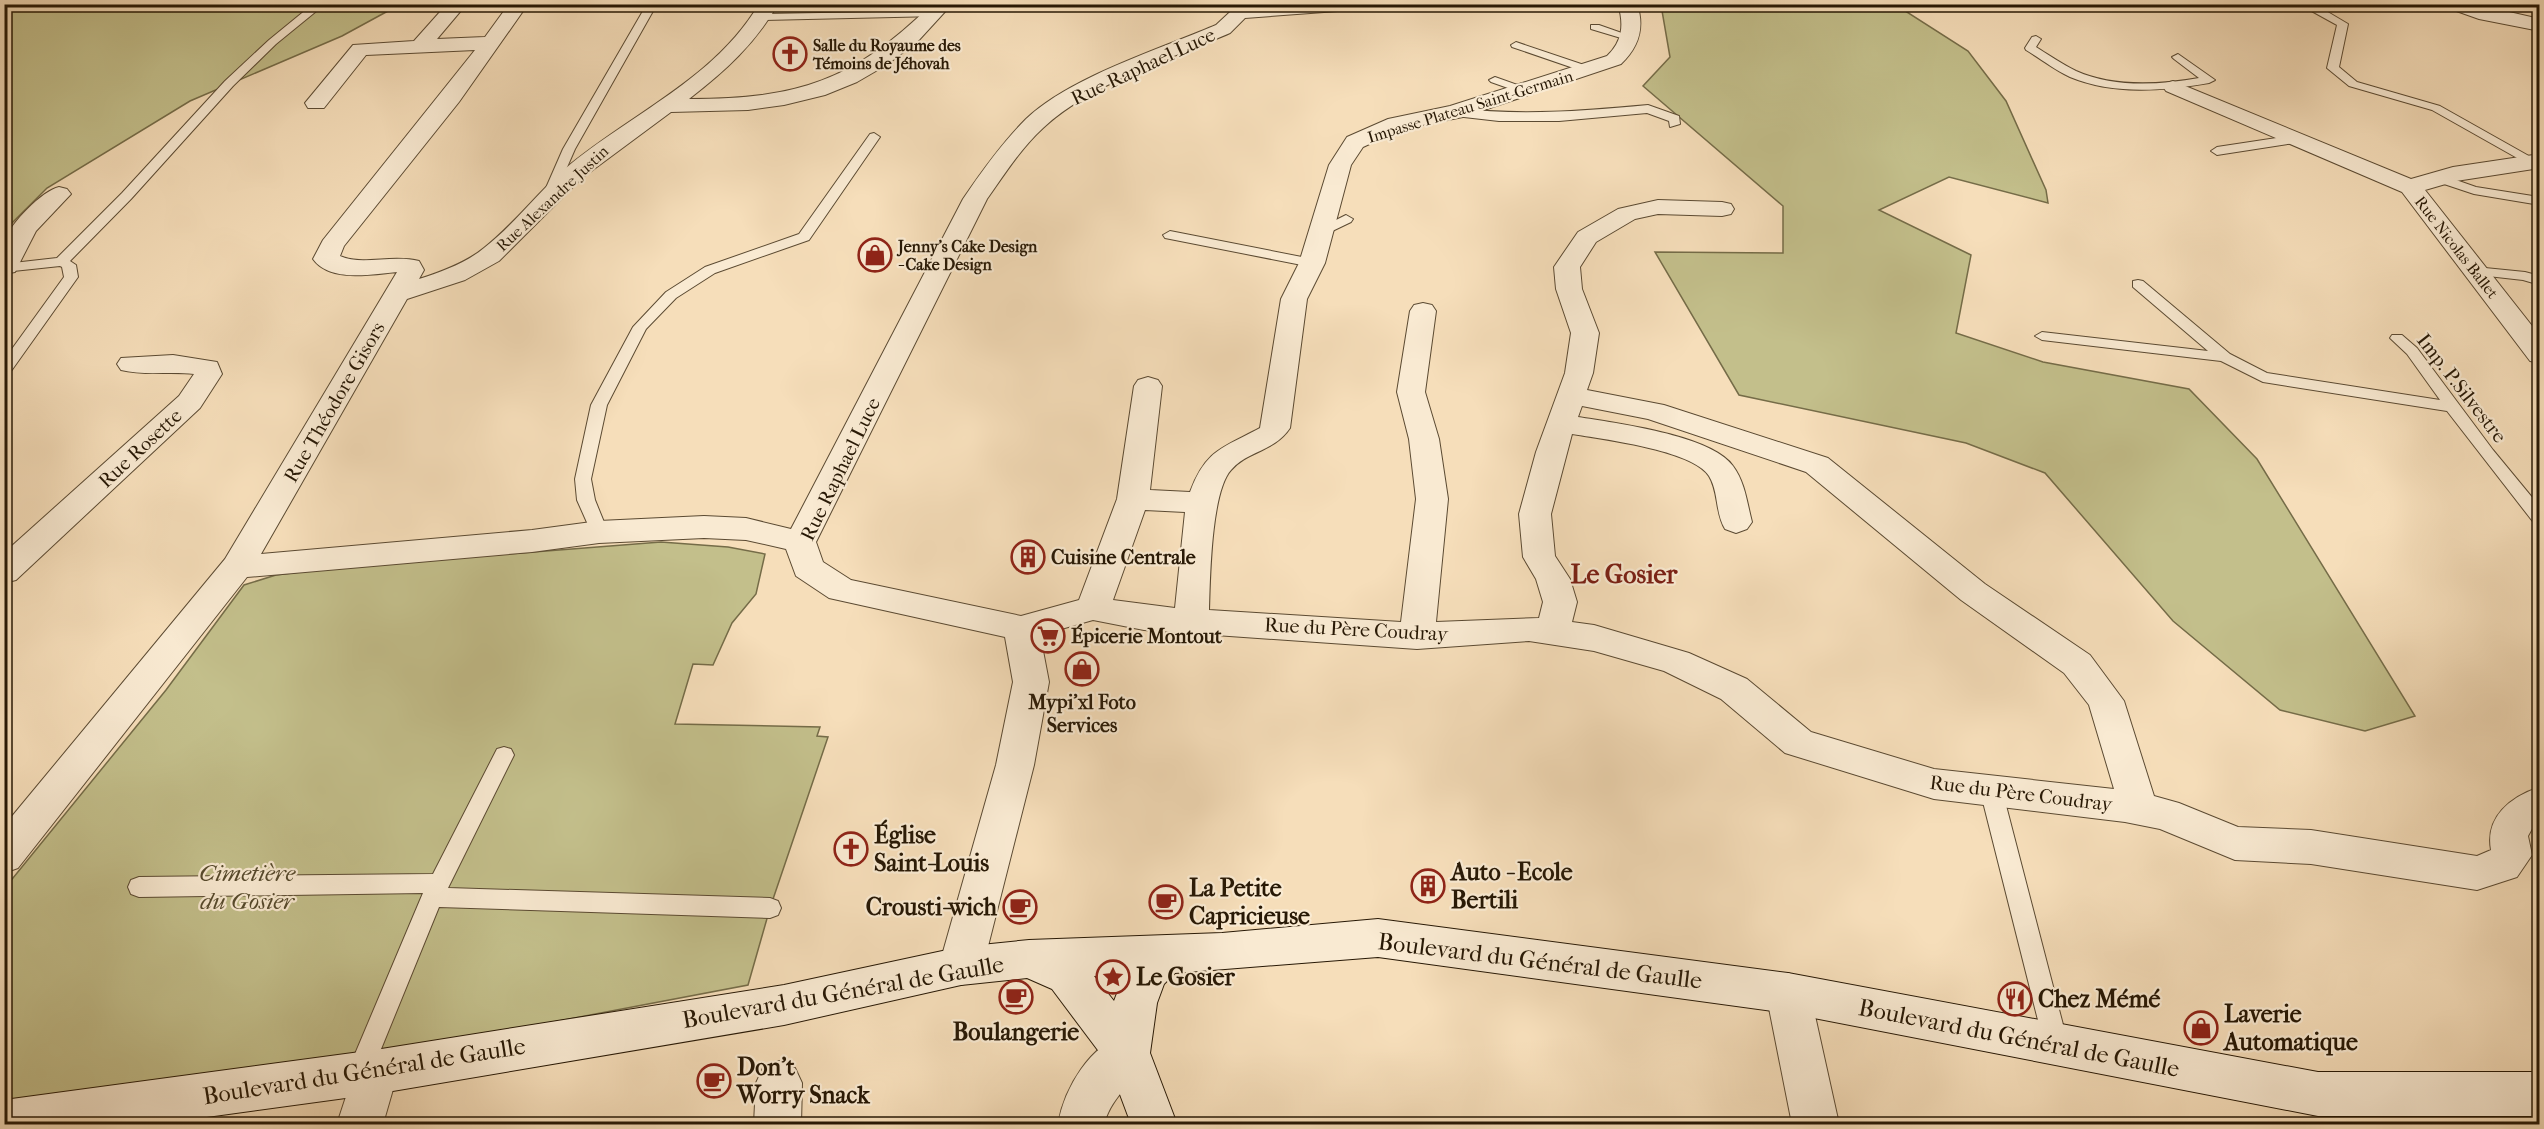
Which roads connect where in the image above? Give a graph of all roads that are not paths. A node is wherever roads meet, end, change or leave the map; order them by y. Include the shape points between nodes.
1 (321, 4) edge
2 (519, 4) edge
3 (652, 4) edge
4 (1351, 4) edge
5 (1627, 4) edge
6 (2454, 4) edge
7 (1307, 7) edge
8 (455, 8) dead end
9 (2312, 8) dead end
10 (938, 9) edge
11 (1236, 9) edge
12 (766, 11) edge
13 (2540, 25) edge
14 (1595, 27) dead end
15 (1631, 38) junction
16 (2036, 39) dead end
17 (490, 43) junction
18 (1516, 45) dead end
19 (420, 46) junction
20 (2178, 57) dead end
21 (1589, 70) junction
22 (1495, 80) dead end
23 (2173, 87) junction
24 (1522, 90) junction
25 (316, 103) dead end
26 (666, 106) junction
27 (1455, 112) junction
28 (1674, 124) dead end
29 (874, 137) dead end
30 (2297, 139) junction
31 (2217, 151) dead end
32 (2535, 161) edge
33 (2439, 178) junction
34 (2410, 187) junction
35 (59, 194) dead end
36 (548, 199) junction
37 (2534, 200) dead end
38 (1722, 209) dead end
39 (1346, 219) dead end
40 (1319, 232) junction
41 (1170, 235) dead end
42 (61, 262) junction
43 (1312, 263) junction
44 (5, 267) edge
45 (2475, 271) junction
46 (2540, 279) edge
47 (2138, 284) dead end
48 (397, 294) junction
49 (1423, 311) dead end
50 (2042, 336) dead end
51 (2397, 338) dead end
52 (2540, 355) edge
53 (2225, 357) junction
54 (130, 364) dead end
55 (4, 371) edge
56 (1148, 386) dead end
57 (2454, 407) junction
58 (1566, 409) junction
59 (1133, 498) junction
60 (1202, 503) junction
61 (2540, 519) edge
62 (1736, 522) dead end
63 (599, 532) junction
64 (800, 542) junction
65 (237, 567) junction
66 (4, 572) edge
67 (1093, 609) junction
68 (1191, 620) junction
69 (1021, 628) junction
70 (1552, 632) junction
71 (1417, 636) junction
72 (504, 755) dead end
73 (1991, 790) junction
74 (2540, 803) edge
75 (2139, 809) junction
76 (4, 856) edge
77 (139, 887) dead end
78 (436, 890) junction
79 (770, 908) dead end
80 (1166, 953) junction
81 (1029, 959) junction
82 (961, 966) junction
83 (1788, 993) junction
84 (2057, 1046) junction
85 (1127, 1053) junction
86 (367, 1073) junction
87 (2540, 1094) edge
88 (4, 1123) edge
89 (360, 1125) edge
90 (1081, 1125) edge
91 (1154, 1125) edge
92 (1816, 1125) edge

1 - 42 lane via 276,38 212,99
2 - 17 street, Rue Théodore Gisors
3 - 36 lane via 569,149
4 - 7 street
5 - 15 street via 1632,15
6 - 13 street via 2486,15
7 - 11 street
8 - 19 street
9 - 32 lane via 2343,24 2333,68 2348,80 2436,108
10 - 12 lane
10 - 26 street via 907,43 870,68 821,90 760,105
11 - 64 street, Rue Raphael Luce via 1223,29 1095,84 1055,108 1035,123 1006,156 975,199
12 - 26 street, Rue Alexandre Justin via 738,47
14 - 15 lane
15 - 21 street, Impasse Plateau Saint-Germain via 1614,60
16 - 23 lane via 2030,48 2079,76 2119,84
17 - 19 street
17 - 48 street, Rue Théodore Gisors via 332,245 326,259 350,267 410,266 410,274
18 - 21 lane
19 - 25 street via 360,49
20 - 23 lane via 2209,80
21 - 24 street, Impasse Plateau Saint-Germain
22 - 24 lane
23 - 30 street
24 - 27 street, Impasse Plateau Saint-Germain
26 - 36 street, Rue Alexandre Justin via 613,141
27 - 28 lane via 1559,117 1648,109 1675,119
27 - 40 street, Impasse Plateau Saint-Germain via 1396,124 1355,142 1340,165
29 - 63 lane via 804,237 710,270 671,295 640,327 599,405 583,479 585,500
30 - 31 lane
30 - 34 street
32 - 33 street, Rue Nicolas Ballet
33 - 34 street, Rue Nicolas Ballet
33 - 37 lane via 2474,190
34 - 45 street, Rue Nicolas Ballet
35 - 44 street via 34,214 18,236
36 - 48 street, Rue Alexandre Justin via 491,255 461,274
38 - 58 street via 1639,210 1587,237 1567,267 1569,289 1585,333 1579,373
39 - 40 lane
40 - 43 street, Impasse Plateau Saint-Germain
41 - 43 lane
42 - 44 lane
42 - 55 lane via 69,265 71,277
43 - 60 street, Impasse Plateau Saint-Germain via 1294,299 1275,428 1263,439 1220,462
45 - 46 lane
45 - 52 street, Rue Nicolas Ballet
47 - 53 lane
48 - 65 street, Rue Théodore Gisors
49 - 71 street via 1411,392 1424,439 1432,499
50 - 53 lane
51 - 57 lane, Imp. P.Silvestre via 2412,351
53 - 57 lane via 2263,377
54 - 66 street, Rue Rosette via 194,364 207,368 208,374 190,402
56 - 59 street
57 - 61 lane, Imp. P.Silvestre
58 - 62 street via 1695,453 1718,467
58 - 70 street via 1536,514 1539,557 1553,579 1560,602
58 - 75 street via 1654,411 1817,465 1973,592 2077,664 2106,701
59 - 60 street
59 - 67 street
60 - 68 street, Impasse Plateau Saint-Germain
63 - 64 street via 746,529
63 - 65 street
64 - 69 street, Rue Raphael Luce via 808,568 841,590
65 - 76 street, Rue Théodore Gisors
67 - 68 street, Rue du Père Coudray via 1144,618
67 - 69 street, Rue du Père Coudray
68 - 71 street, Rue du Père Coudray
69 - 82 street via 1031,682 1015,765
70 - 71 street, Rue du Père Coudray via 1528,629
70 - 73 street, Rue du Père Coudray via 1594,638 1676,662 1734,689 1798,742 1832,755 1934,784
72 - 78 lane
73 - 75 street, Rue du Père Coudray
73 - 84 lane
74 - 75 street, Rue du Père Coudray via 2519,816 2508,835 2512,855 2503,865 2477,873 2311,847 2235,843 2165,814
77 - 78 lane
78 - 79 lane
78 - 86 lane
80 - 81 street, Boulevard du Général de Gaulle
80 - 83 street, Boulevard du Général de Gaulle via 1378,938
80 - 85 street via 1146,973 1135,1003
81 - 82 street, Boulevard du Général de Gaulle
81 - 85 street via 1067,975
82 - 86 street, Boulevard du Général de Gaulle via 784,1005
83 - 84 street, Boulevard du Général de Gaulle
83 - 92 street
84 - 87 street, Boulevard du Général de Gaulle via 2318,1094
85 - 90 street via 1101,1077 1085,1102
85 - 91 street
86 - 88 street, Boulevard du Général de Gaulle
86 - 89 street

